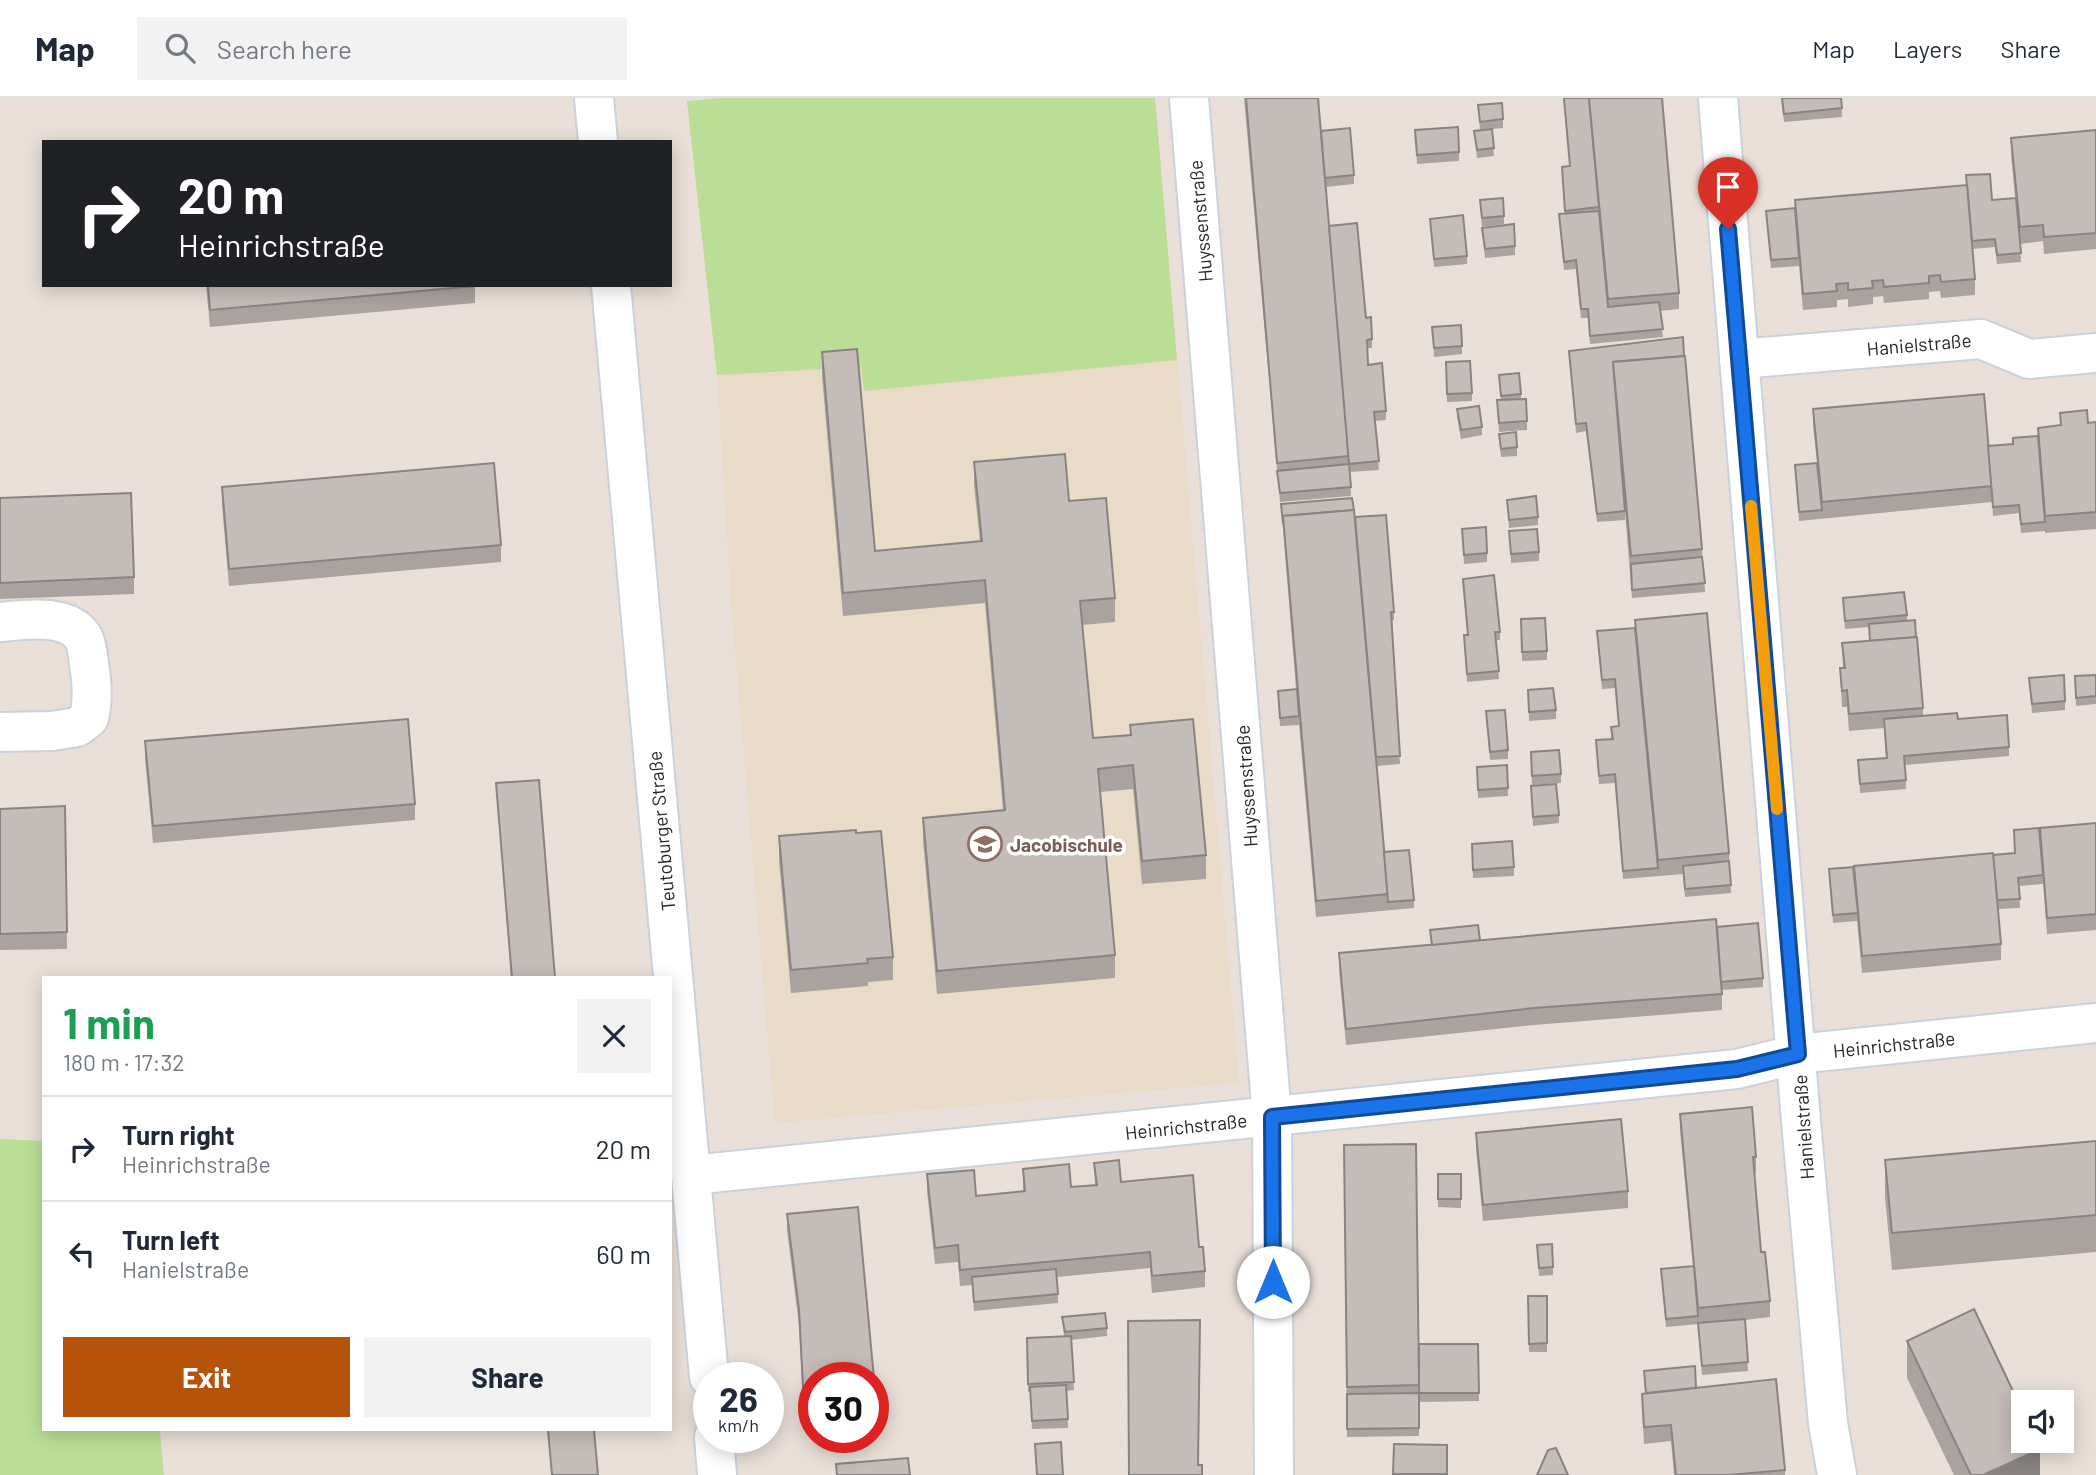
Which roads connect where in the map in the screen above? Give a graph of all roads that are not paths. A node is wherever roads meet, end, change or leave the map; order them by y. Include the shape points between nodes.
1 (594, 98) edge
2 (1189, 98) edge
3 (1718, 98) edge
4 (598, 140) edge
5 (611, 287) edge
6 (2096, 353) edge
7 (1739, 359) junction
8 (0, 622) edge
9 (0, 732) edge
10 (2096, 1023) edge
11 (1798, 1054) junction
12 (1272, 1117) junction
13 (692, 1175) junction
14 (708, 1362) edge
15 (715, 1453) edge
16 (717, 1475) edge
17 (1274, 1475) edge
18 (1837, 1475) edge

1 - 4 street
2 - 12 street, Huyssenstraße
3 - 7 street, Hanielstraße
5 - 13 street, Teutoburger Straße
6 - 7 street, Hanielstraße via 2029,359 1981,339
7 - 11 street, Hanielstraße
8 - 9 street via 56,622 74,627 85,639 91,707 89,718 77,727
10 - 11 street, Heinrichstraße
11 - 12 street, Heinrichstraße via 1737,1069
11 - 18 street, Hanielstraße via 1828,1423
12 - 13 street, Heinrichstraße
12 - 17 street, Huyssenstraße
13 - 14 street, Teutoburger Straße
15 - 16 street

